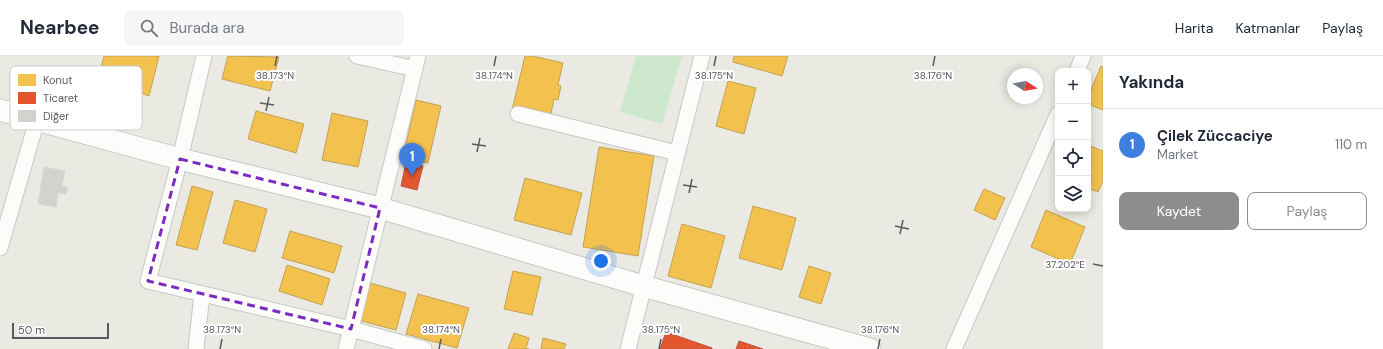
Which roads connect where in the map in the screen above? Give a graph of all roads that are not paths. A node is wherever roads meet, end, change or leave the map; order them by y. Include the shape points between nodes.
1 (204, 56) edge
2 (357, 56) edge
3 (702, 56) edge
4 (1083, 56) edge
5 (417, 62) edge
6 (1078, 68) edge
7 (0, 110) edge
8 (10, 113) edge
9 (518, 114) dead end
10 (1055, 121) edge
11 (34, 130) edge
12 (74, 130) edge
13 (677, 153) junction
14 (180, 159) junction
15 (380, 208) junction
16 (3, 223) edge
17 (0, 248) edge
18 (643, 286) junction
19 (202, 294) junction
20 (351, 329) junction
21 (196, 349) edge
22 (346, 349) edge
23 (424, 349) edge
24 (628, 349) edge
25 (870, 349) edge
26 (954, 349) edge

1 - 14 street
2 - 5 street
3 - 13 street
4 - 6 street
5 - 15 street
7 - 8 main road
9 - 13 street
10 - 26 street
11 - 16 street
12 - 14 main road
13 - 18 street
14 - 15 main road
14 - 19 street via 148,281
15 - 18 main road
15 - 20 street
16 - 17 street
18 - 24 street
18 - 25 main road
19 - 20 street
19 - 21 street
20 - 22 street
20 - 23 street

